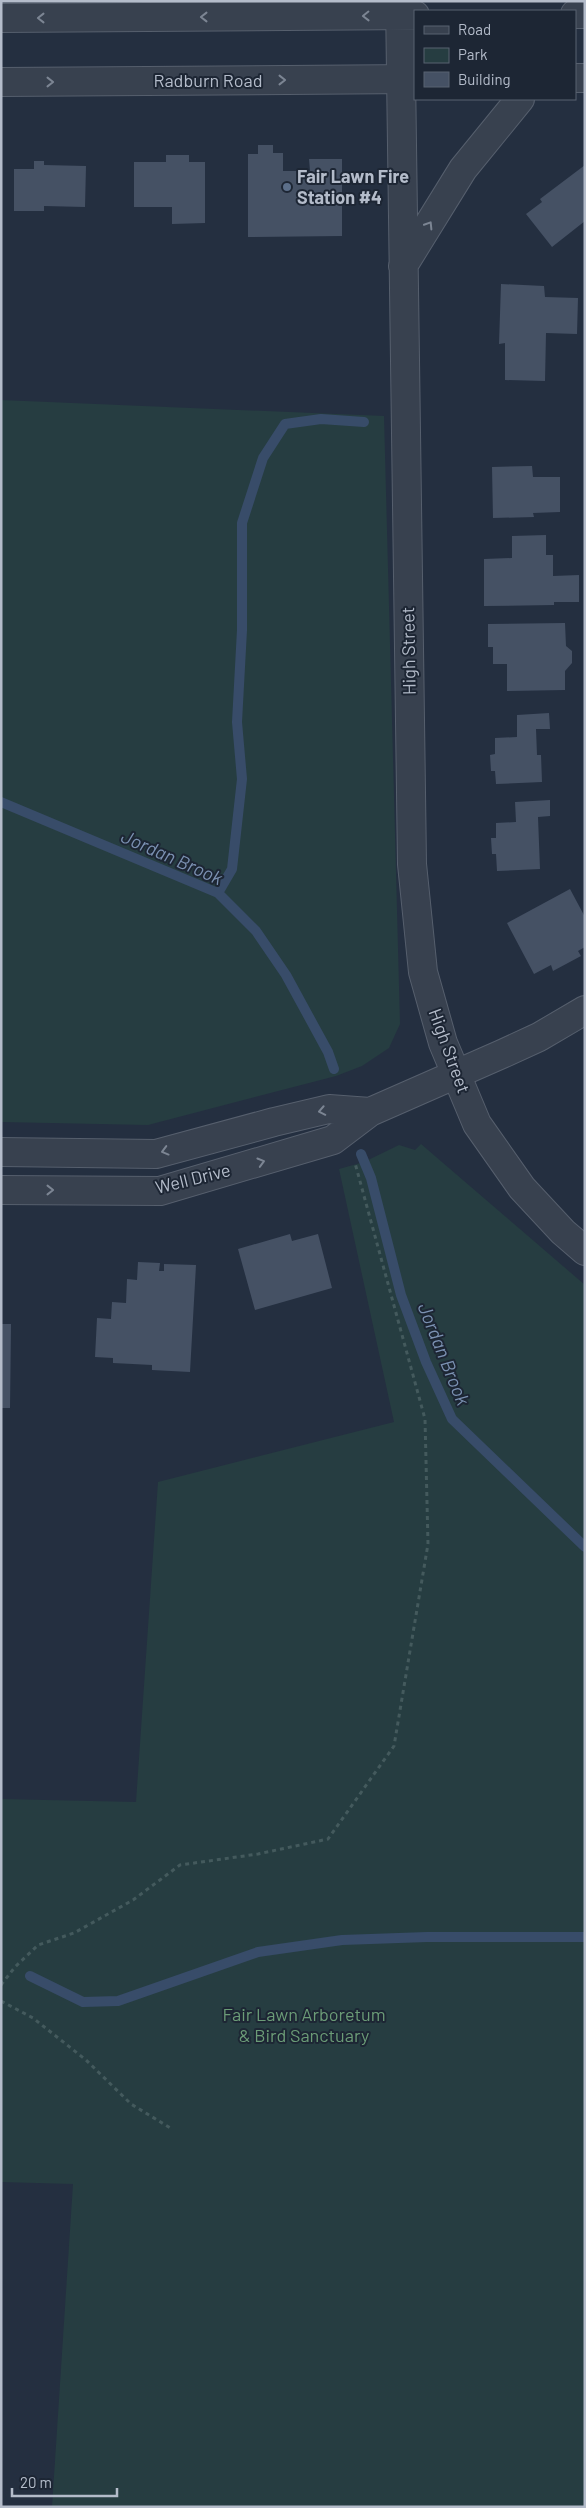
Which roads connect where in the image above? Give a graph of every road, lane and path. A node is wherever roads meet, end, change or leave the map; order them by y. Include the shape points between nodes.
1 (405, 11) edge
2 (1, 18) edge
3 (408, 79) edge
4 (1, 82) edge
5 (519, 100) edge
6 (403, 266) junction
7 (585, 1010) edge
8 (456, 1076) junction
9 (370, 1112) junction
10 (1, 1152) edge
11 (353, 1156) dead end
12 (1, 1190) edge
13 (585, 1251) edge
14 (1, 1985) edge
15 (1, 2001) edge
16 (172, 2129) dead end

1 -> 2 street
1 - 3 street, High Street
4 -> 3 street, Radburn Road
3 - 6 street, High Street
6 -> 5 street via 463,169
6 - 8 street, High Street via 412,864 423,972
7 - 8 street, Well Drive via 539,1037
8 - 9 street, Well Drive
8 - 13 street, High Street via 477,1124 522,1188
9 -> 10 street, Well Drive via 329,1109 156,1154
12 -> 9 street, Well Drive via 160,1190 333,1140
11 - 14 path via 425,1419 428,1544 394,1746 328,1839 258,1854 180,1864 125,1905 74,1933 38,1945
15 - 16 path via 32,2018 86,2060 131,2104

